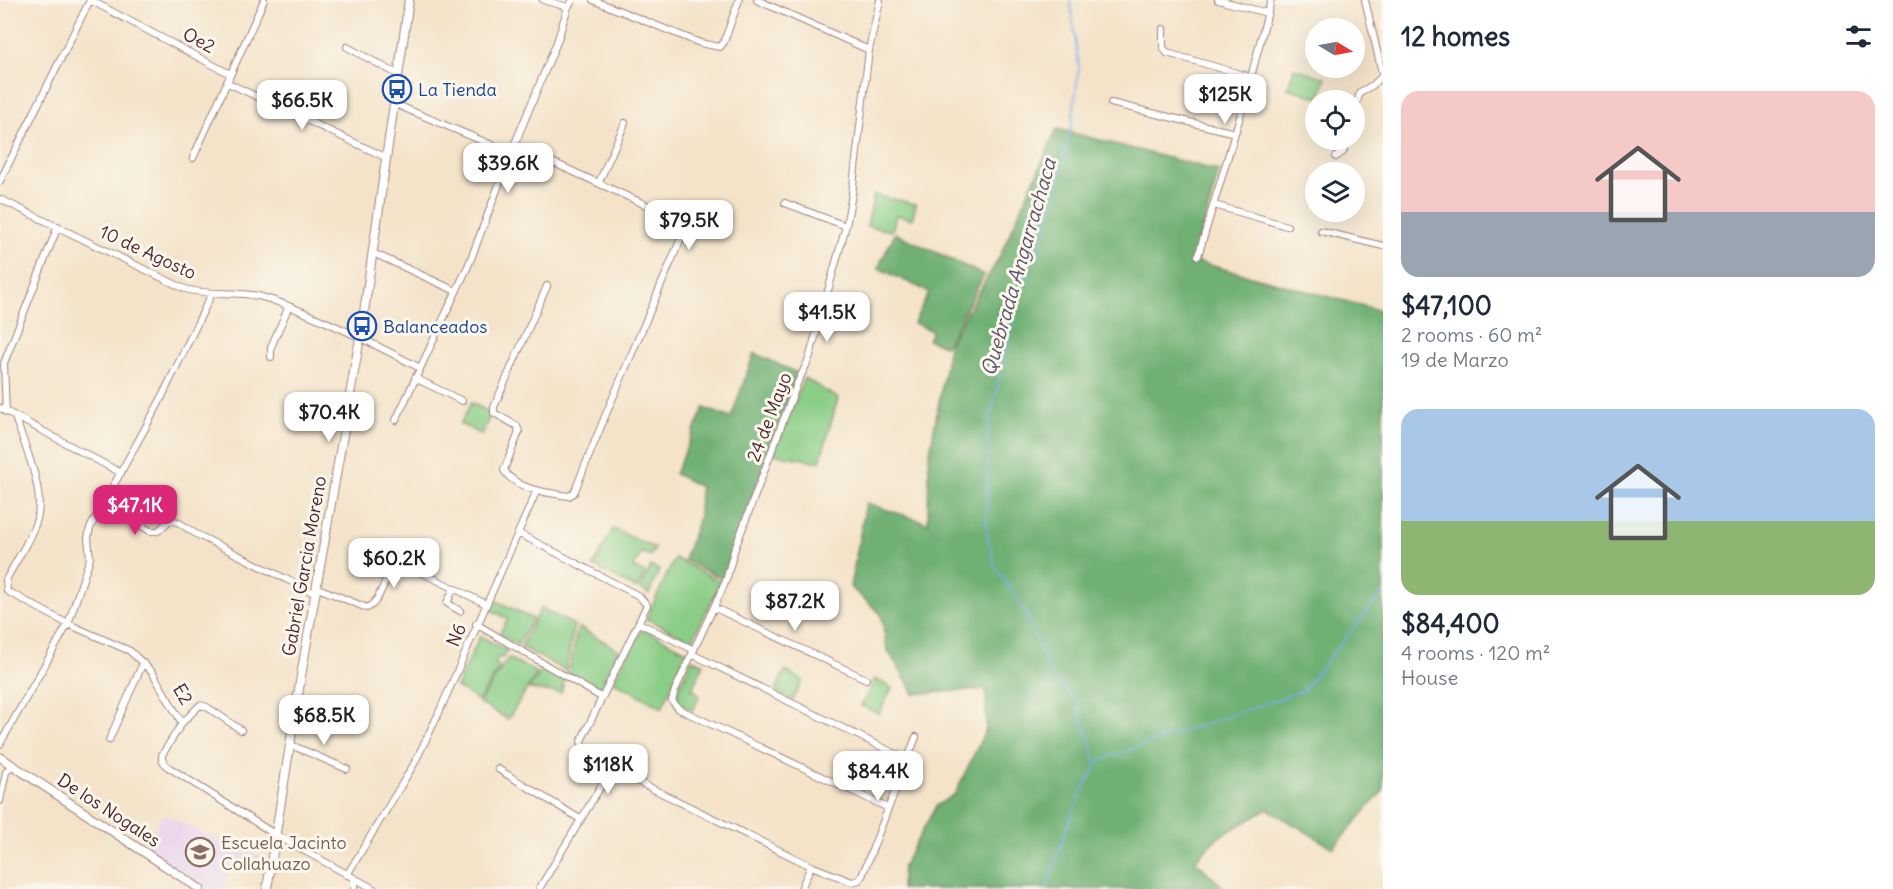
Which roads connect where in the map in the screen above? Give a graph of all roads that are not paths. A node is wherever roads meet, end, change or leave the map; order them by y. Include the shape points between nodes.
1 (90, 0) edge
2 (264, 0) edge
3 (409, 0) edge
4 (543, 0) edge
5 (573, 0) edge
6 (593, 0) edge
7 (739, 0) edge
8 (757, 0) edge
9 (880, 0) edge
10 (1218, 0) edge
11 (1271, 0) edge
12 (1365, 0) edge
13 (568, 7) junction
14 (1268, 13) junction
15 (1163, 28) dead end
16 (347, 47) dead end
17 (868, 50) junction
18 (230, 74) junction
19 (399, 75) junction
20 (1383, 76) edge
21 (1251, 77) junction
22 (228, 83) junction
23 (1364, 90) edge
24 (1111, 103) dead end
25 (395, 104) junction
26 (626, 123) dead end
27 (1235, 133) junction
28 (515, 145) junction
29 (1344, 150) edge
30 (511, 153) junction
31 (1336, 157) dead end
32 (193, 158) dead end
33 (387, 158) junction
34 (0, 181) edge
35 (599, 182) junction
36 (0, 199) edge
37 (785, 203) dead end
38 (1214, 205) junction
39 (58, 226) junction
40 (846, 226) junction
41 (1287, 226) dead end
42 (1321, 231) dead end
43 (1383, 246) edge
44 (373, 253) junction
45 (1198, 256) dead end
46 (547, 286) dead end
47 (456, 291) junction
48 (212, 292) junction
49 (289, 306) junction
50 (360, 336) junction
51 (271, 357) dead end
52 (420, 368) junction
53 (415, 378) junction
54 (462, 402) dead end
55 (3, 410) edge
56 (15, 417) junction
57 (396, 420) dead end
58 (121, 473) junction
59 (537, 490) junction
60 (105, 503) junction
61 (518, 533) junction
62 (454, 588) junction
63 (317, 591) junction
64 (486, 604) junction
65 (715, 608) junction
66 (460, 611) dead end
67 (639, 623) junction
68 (68, 624) junction
69 (476, 624) junction
70 (692, 655) junction
71 (143, 663) junction
72 (866, 679) dead end
73 (601, 697) junction
74 (182, 723) junction
75 (242, 730) dead end
76 (916, 736) dead end
77 (109, 740) dead end
78 (0, 744) edge
79 (291, 745) junction
80 (0, 757) edge
81 (906, 759) junction
82 (11, 766) junction
83 (610, 768) junction
84 (347, 769) dead end
85 (498, 770) dead end
86 (0, 801) edge
87 (888, 808) junction
88 (580, 819) junction
89 (276, 835) junction
90 (811, 866) junction
91 (347, 875) junction
92 (354, 879) junction
93 (200, 889) edge
94 (267, 889) edge
95 (354, 889) edge
96 (374, 889) edge
97 (539, 889) edge
98 (801, 889) edge

1 - 18 street, Oe2
1 - 34 street
2 - 18 street
3 - 19 street, Gabriel Garcia Moreno
4 - 13 street
5 - 13 street
6 - 7 street via 700,43 720,47
8 - 17 street
9 - 17 street, 24 de Mayo
10 - 14 street
11 - 14 street
12 - 20 street
13 - 28 street
14 - 21 street
15 - 21 street via 1163,47 1167,53
16 - 19 street
17 - 40 street, 24 de Mayo
18 - 22 street
19 - 25 street, Gabriel Garcia Moreno
20 - 23 street
21 - 27 street
22 - 32 street
22 - 33 street
24 - 27 street
25 - 30 street
25 - 33 street, Gabriel Garcia Moreno
26 - 35 street
27 - 38 street
28 - 30 street
28 - 35 street
29 - 31 street
30 - 47 street
33 - 44 street, Gabriel Garcia Moreno
35 - 59 street via 681,221 684,230 574,493 569,496
36 - 39 street, 10 de Agosto
37 - 40 street
38 - 41 street
38 - 45 street
39 - 48 street, 10 de Agosto via 185,289
39 - 55 street via 4,363
40 - 65 street, 24 de Mayo via 809,359
42 - 43 street
44 - 47 street
44 - 50 street, Gabriel Garcia Moreno
46 - 59 street via 494,408 519,432 504,470 518,483
47 - 52 street
48 - 49 street, 10 de Agosto via 252,295
48 - 58 street
49 - 50 street, 10 de Agosto
49 - 51 street
50 - 52 street, 10 de Agosto
50 - 63 street, Gabriel Garcia Moreno
52 - 53 street
53 - 54 street
53 - 57 street
55 - 56 street
56 - 58 street
56 - 68 street, E2 via 38,487 39,505 37,520 6,580 6,588
58 - 60 street
59 - 61 street, N6
60 - 63 street via 150,531 158,531 170,520 178,522
60 - 68 street via 90,528 90,558
61 - 64 street, N6
61 - 67 street via 639,596 647,604
62 - 63 street via 404,564 389,574 367,608
62 - 64 street
62 - 66 street via 447,603
63 - 79 street, Gabriel Garcia Moreno
64 - 69 street, N6
65 - 70 street, 24 de Mayo
65 - 72 street
67 - 70 street
67 - 73 street
68 - 71 street, E2 via 130,651
68 - 78 street
69 - 73 street
69 - 91 street, N6 via 414,764
70 - 81 street
70 - 87 street, 24 de Mayo via 673,694 672,701 679,709
71 - 74 street, E2
71 - 77 street
73 - 83 street via 581,745 584,752
74 - 75 street via 200,705
74 - 89 street, E2 via 163,752 164,762
76 - 81 street
79 - 84 street
79 - 89 street, Gabriel Garcia Moreno
80 - 82 street, De los Nogales
81 - 87 street
82 - 86 street
82 - 93 street, De los Nogales
83 - 88 street
83 - 90 street
85 - 88 street
87 - 90 street via 859,880 852,882
88 - 97 street
89 - 91 street
89 - 94 street, Gabriel Garcia Moreno
90 - 98 street
91 - 92 street
92 - 95 street
92 - 96 street

